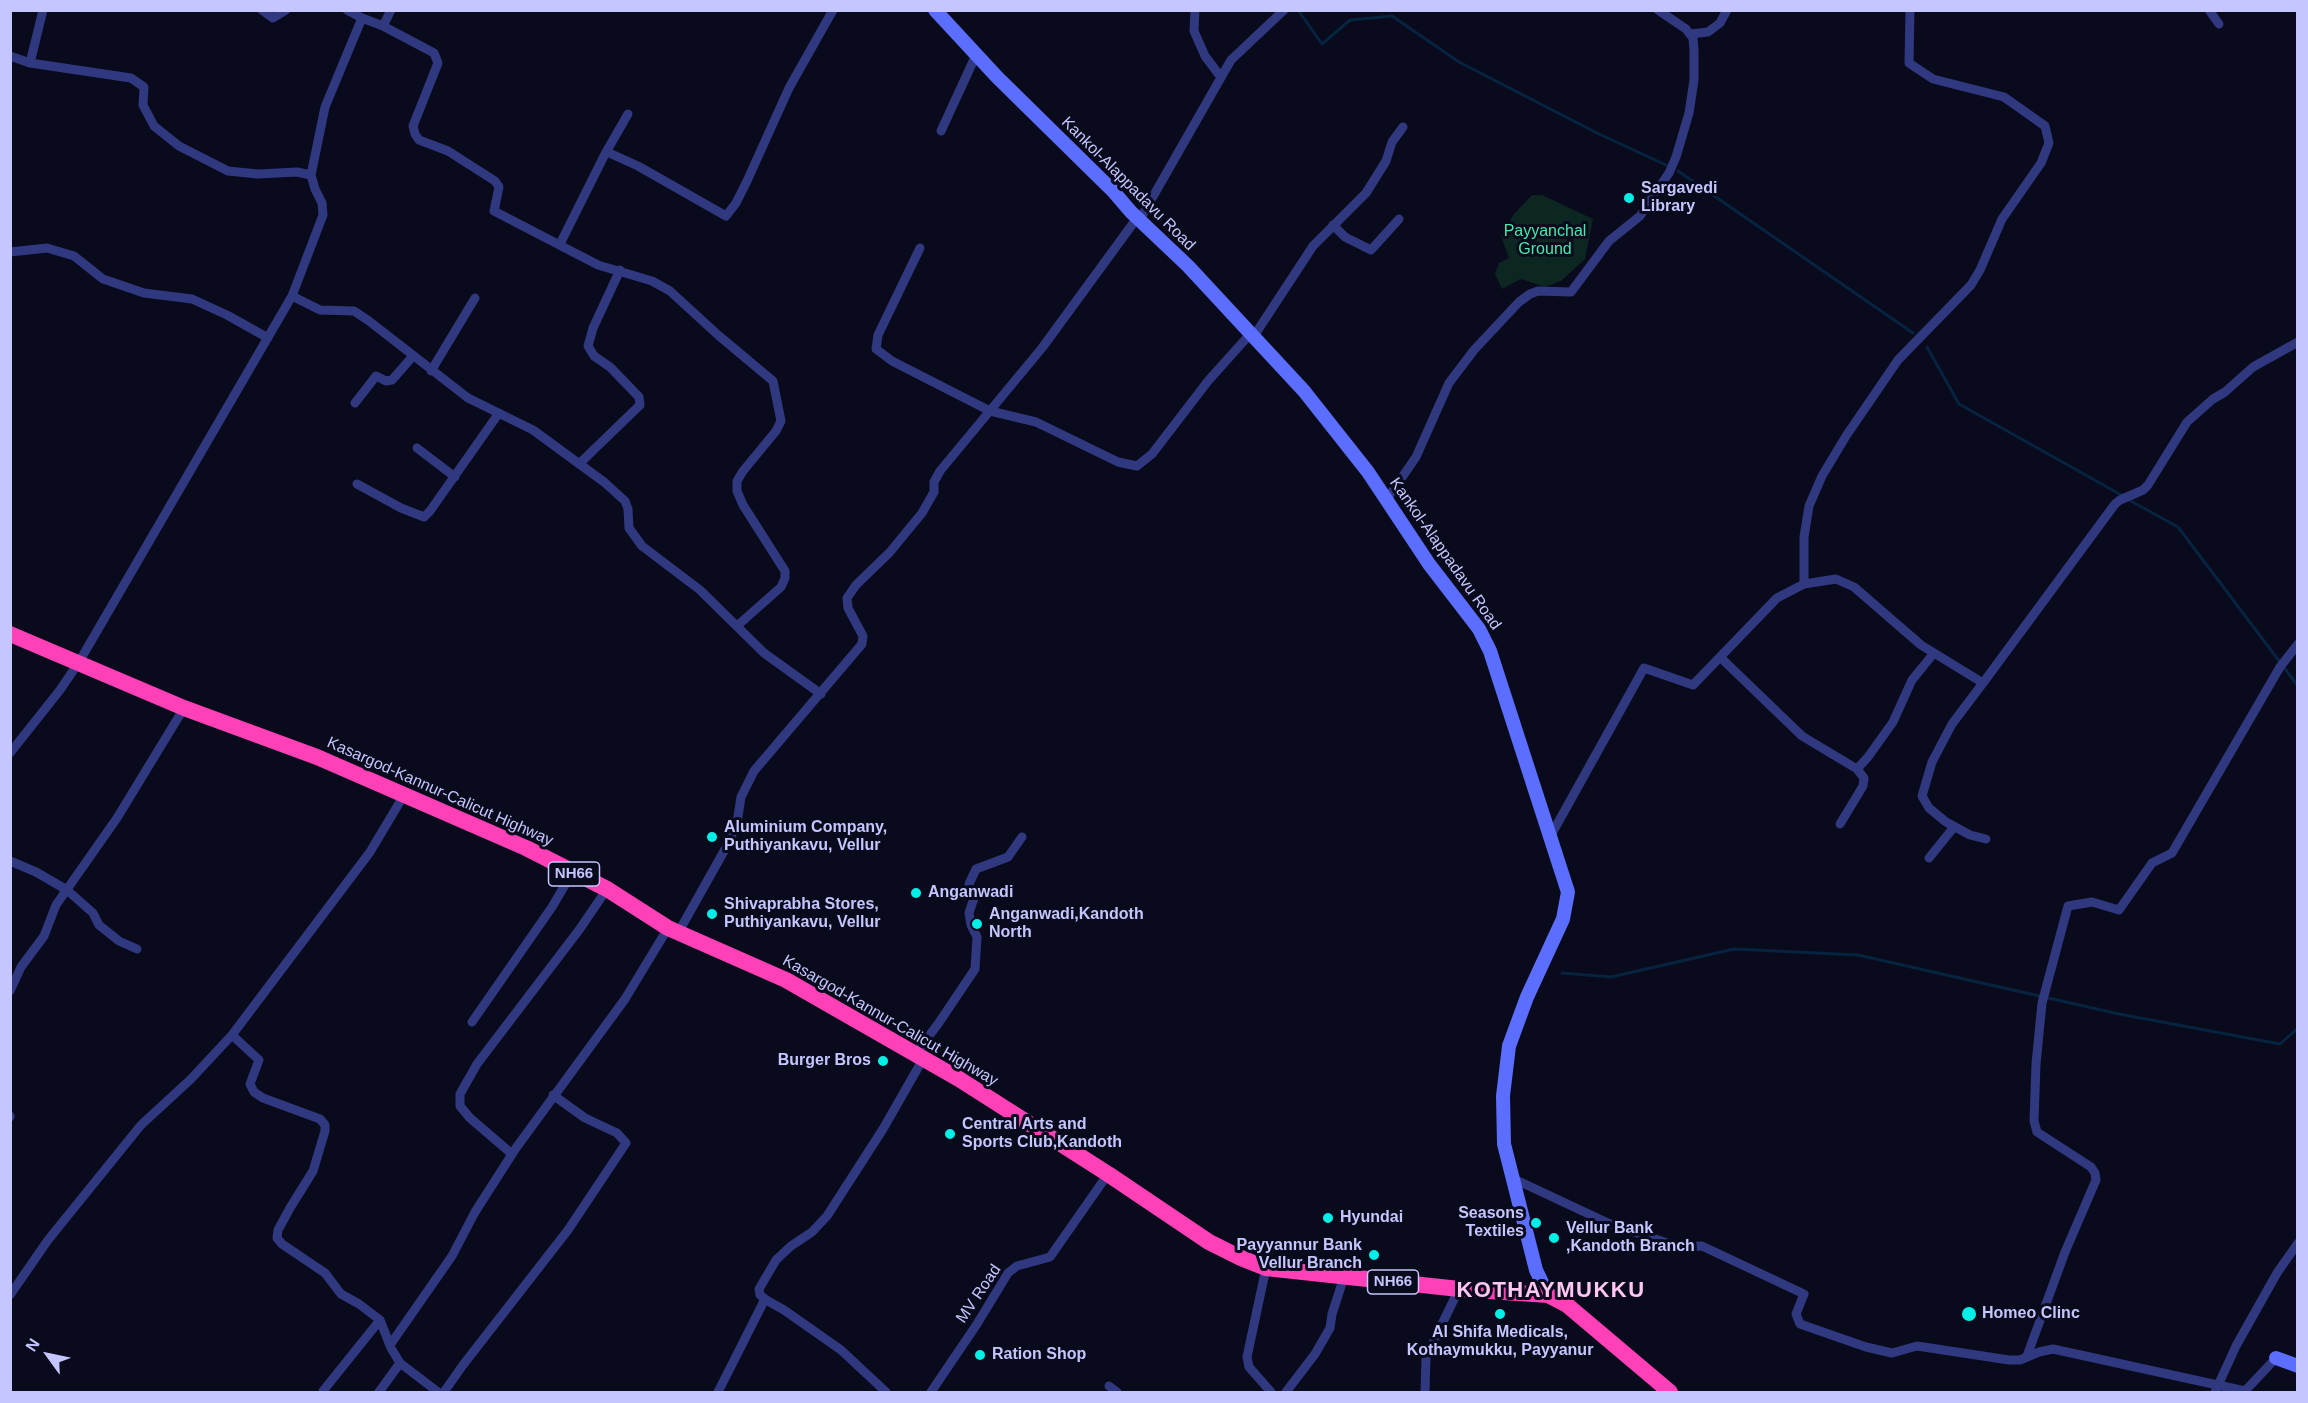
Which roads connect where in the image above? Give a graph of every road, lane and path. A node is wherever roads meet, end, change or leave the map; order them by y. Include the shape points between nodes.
1 (43, 10) edge
2 (262, 10) edge
3 (286, 10) edge
4 (347, 10) edge
5 (391, 10) edge
6 (833, 10) edge
7 (1195, 10) edge
8 (1284, 10) edge
9 (1658, 10) edge
10 (1727, 10) edge
11 (1910, 10) edge
12 (2209, 10) edge
13 (936, 11) edge
14 (362, 18) junction
15 (2218, 24) dead end
16 (383, 26) junction
17 (1690, 34) junction
18 (976, 55) junction
19 (10, 56) edge
20 (30, 63) junction
21 (1220, 76) junction
22 (628, 114) dead end
23 (1403, 127) dead end
24 (941, 131) dead end
25 (607, 152) junction
26 (311, 175) junction
27 (1399, 219) dead end
28 (1138, 220) junction
29 (1333, 225) junction
30 (561, 244) junction
31 (920, 248) dead end
32 (10, 252) edge
33 (620, 270) junction
34 (292, 296) junction
35 (475, 298) dead end
36 (1253, 334) junction
37 (268, 338) junction
38 (2298, 342) edge
39 (413, 356) junction
40 (431, 371) junction
41 (355, 403) dead end
42 (990, 411) junction
43 (500, 414) junction
44 (417, 448) dead end
45 (579, 464) junction
46 (455, 477) junction
47 (357, 484) dead end
48 (1387, 499) junction
49 (1804, 584) junction
50 (736, 626) junction
51 (10, 634) edge
52 (2298, 644) edge
53 (1934, 652) junction
54 (1720, 657) junction
55 (79, 662) junction
56 (1983, 683) junction
57 (821, 694) junction
58 (184, 708) junction
59 (10, 753) edge
60 (1857, 769) junction
61 (404, 795) junction
62 (1840, 824) dead end
63 (1954, 826) junction
64 (1022, 837) dead end
65 (1550, 837) junction
66 (1986, 839) dead end
67 (1929, 858) dead end
68 (10, 861) edge
69 (572, 873) junction
70 (607, 889) junction
71 (66, 890) junction
72 (673, 930) junction
73 (137, 949) dead end
74 (10, 991) edge
75 (472, 1022) dead end
76 (232, 1035) junction
77 (919, 1056) junction
78 (553, 1095) junction
79 (512, 1154) junction
80 (1108, 1174) junction
81 (1514, 1179) junction
82 (2298, 1243) edge
83 (1266, 1268) junction
84 (1344, 1277) junction
85 (1459, 1289) junction
86 (10, 1295) edge
87 (1548, 1295) junction
88 (765, 1299) junction
89 (380, 1320) junction
90 (390, 1345) junction
91 (2028, 1356) junction
92 (2276, 1358) joint
93 (400, 1363) junction
94 (2298, 1366) edge
95 (2216, 1389) edge
96 (323, 1391) edge
97 (379, 1392) edge
98 (438, 1392) edge
99 (444, 1392) edge
100 (718, 1392) edge
101 (886, 1392) edge
102 (930, 1392) edge
103 (1271, 1392) edge
104 (1286, 1392) edge
105 (1425, 1392) edge
106 (1670, 1392) edge

1 - 20 street
2 - 3 street via 273,18
4 - 14 street
5 - 16 street
6 - 25 street via 789,88 747,181 726,216
7 - 21 street via 1194,31
8 - 21 street via 1230,60
9 - 17 street
10 - 17 street via 1720,23 1708,32
11 - 49 street via 1909,63 1933,79 2004,97 2044,126 2049,143 2041,164 2002,219 1971,285 1898,360 1822,476 1809,506 1804,537
12 - 15 street
13 - 18 main road, Kankol-Alappadavu Road
14 - 16 street
14 - 26 street via 325,107
16 - 30 street via 434,53 438,63 413,126 419,140 448,151 495,181 499,188 494,211
17 - 48 street via 1694,61 1689,113 1676,157 1662,185 1640,216 1609,240 1571,292 1530,294 1474,350 1449,383 1416,456
18 - 24 street
18 - 28 main road, Kankol-Alappadavu Road
19 - 20 street
20 - 26 street via 131,78 144,87 142,105 154,126 179,146 228,171
21 - 28 street
22 - 25 street
23 - 29 street via 1366,193
25 - 30 street
26 - 34 street via 323,215
27 - 29 street via 1371,250 1345,237
28 - 36 main road, Kankol-Alappadavu Road
28 - 42 street
29 - 36 street via 1313,246
30 - 33 street via 598,265
31 - 42 street via 878,334 876,349
32 - 37 street via 47,248 74,256 103,279 144,293 192,299
33 - 45 street via 588,346 639,397 639,405
33 - 50 street via 652,280 670,291 773,381 781,421 743,471 737,491 742,506 785,571 785,578 781,587
34 - 37 street
34 - 39 street via 320,310 354,311
35 - 40 street
36 - 42 street via 1208,381 1152,454 1137,466 1118,462 1036,422
36 - 48 main road, Kankol-Alappadavu Road via 1304,391
37 - 55 street
38 - 56 street via 2253,367 2187,422 2148,485 2120,500
39 - 40 street
39 - 41 street via 392,380 376,376
40 - 43 street via 468,398
42 - 57 street via 940,471 922,513 847,598 863,636 862,644
43 - 45 street via 533,430
43 - 46 street
44 - 46 street
45 - 50 street via 625,501 629,528 642,546 700,590
46 - 47 street via 424,517
48 - 65 main road, Kankol-Alappadavu Road via 1429,564 1479,629 1490,651
49 - 53 street via 1836,579 1854,586
49 - 54 street via 1777,598
50 - 57 street
51 - 55 highway, Kasargod-Kannur-Calicut Highway / NH66
52 - 91 street via 2172,853 2152,863 2119,910 2092,902 2068,906 2042,1003 2035,1128 2091,1167 2096,1180
53 - 56 street
53 - 60 street via 1912,680 1893,722
54 - 60 street via 1802,736
54 - 65 street via 1693,685 1644,668
55 - 58 highway, Kasargod-Kannur-Calicut Highway / NH66
55 - 59 street
56 - 63 street via 1952,724 1932,762 1922,796 1929,808
57 - 72 street via 754,771 741,797 739,816 728,844
58 - 61 highway, Kasargod-Kannur-Calicut Highway / NH66 via 317,757
58 - 71 street via 117,818
60 - 62 street via 1864,778 1863,786
61 - 69 highway, Kasargod-Kannur-Calicut Highway / NH66 via 526,848
61 - 76 street via 370,852
63 - 66 street
63 - 67 street
64 - 77 street via 1008,857 976,869 969,884 974,898 969,913 977,937 975,969
65 - 81 main road, Kankol-Alappadavu Road via 1568,892 1563,919 1509,1046 1503,1096 1504,1144
68 - 71 street
69 - 70 highway, Kasargod-Kannur-Calicut Highway / NH66
69 - 75 street
70 - 72 highway, Kasargod-Kannur-Calicut Highway / NH66
70 - 79 street via 477,1064 460,1094 460,1106 470,1118
71 - 73 street via 93,913 99,925
71 - 74 street via 45,936 21,967
72 - 77 highway, Kasargod-Kannur-Calicut Highway / NH66 via 786,980
72 - 78 street
76 - 86 street via 141,1125 48,1240
76 - 89 street via 259,1060 250,1084 254,1092 320,1119 325,1125 313,1171 277,1238 325,1273 341,1294
77 - 80 highway, Kasargod-Kannur-Calicut Highway / NH66
77 - 88 street via 883,1129 827,1216 776,1260 759,1289
78 - 79 street
78 - 99 street via 585,1118 617,1133 626,1143 568,1230
79 - 90 street via 452,1256
80 - 83 highway, Kasargod-Kannur-Calicut Highway / NH66 via 1209,1242
80 - 102 street, MV Road via 1050,1257 1017,1266 1008,1273
81 - 87 main road, Kankol-Alappadavu Road via 1536,1270
81 - 91 street via 1608,1223 1679,1247 1702,1246 1712,1250 1804,1294 1796,1314 1800,1324 1866,1347 1892,1353 1917,1346 2009,1360
82 - 95 street via 2277,1273
83 - 84 highway, Kasargod-Kannur-Calicut Highway / NH66
83 - 103 street via 1247,1357 1249,1367
84 - 85 highway, Kasargod-Kannur-Calicut Highway / NH66
84 - 104 street via 1330,1328
85 - 87 highway, Kasargod-Kannur-Calicut Highway / NH66
85 - 105 street via 1426,1357
87 - 106 highway, Kasargod-Kannur-Calicut Highway / NH66 via 1568,1305
88 - 100 street
88 - 101 street via 842,1350
89 - 90 street
89 - 96 street
90 - 93 street
91 - 95 street via 2053,1349 2151,1369
92 - 94 main road
92 - 95 street via 2245,1391
93 - 97 street
93 - 98 street

